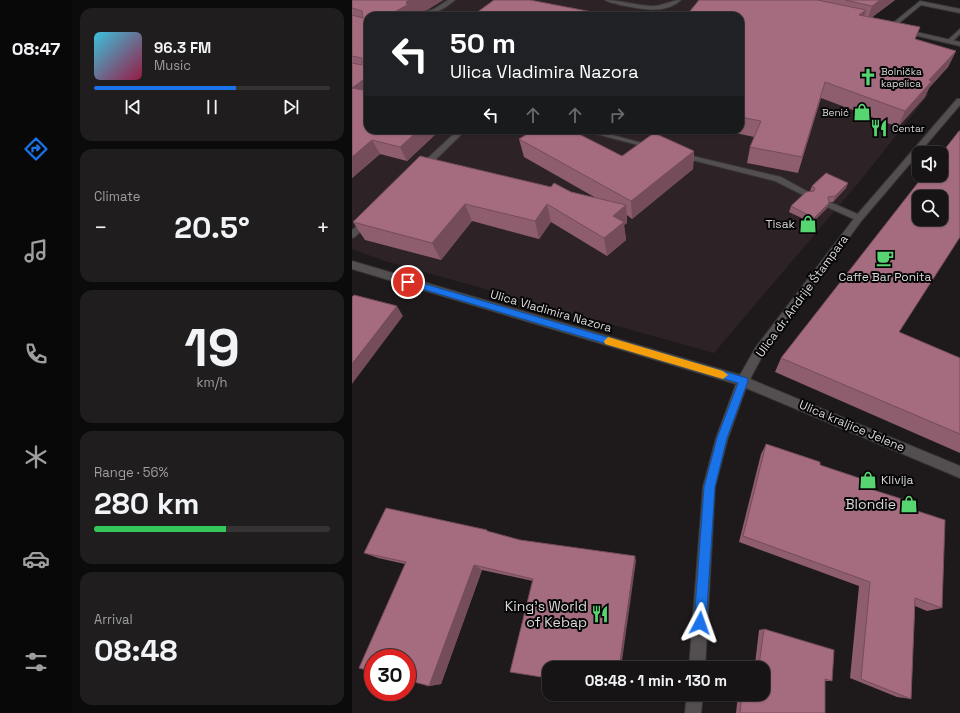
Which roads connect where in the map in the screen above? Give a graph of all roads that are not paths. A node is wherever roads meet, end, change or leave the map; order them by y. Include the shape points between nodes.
1 (452, 0) edge
2 (608, 0) edge
3 (678, 0) edge
4 (660, 7) junction
5 (960, 11) edge
6 (429, 12) edge
7 (661, 12) edge
8 (882, 27) edge
9 (890, 28) junction
10 (960, 31) edge
11 (950, 41) junction
12 (960, 44) edge
13 (960, 101) edge
14 (458, 134) edge
15 (606, 134) edge
16 (658, 148) edge
17 (673, 152) edge
18 (416, 174) edge
19 (808, 194) edge
20 (830, 205) edge
21 (375, 213) edge
22 (858, 218) junction
23 (352, 235) edge
24 (352, 265) edge
25 (743, 381) junction
26 (960, 472) edge
27 (697, 661) edge
28 (695, 701) edge
29 (694, 713) edge

1 - 6 street
2 - 4 street
3 - 4 street
4 - 7 street
5 - 9 street via 920,3
8 - 9 street
9 - 11 street
10 - 11 street
11 - 12 street
13 - 22 street, Ulica dr. Andrije Štampara
14 - 18 street
15 - 16 street
17 - 19 street via 778,179
20 - 22 street
21 - 23 street
22 - 25 street, Ulica dr. Andrije Štampara via 760,350
24 - 25 street, Ulica Vladimira Nazora
25 - 26 street, Ulica kraljice Jelene
25 - 27 street, Ulica dr. Andrije Štampara via 722,438 709,487
28 - 29 street

